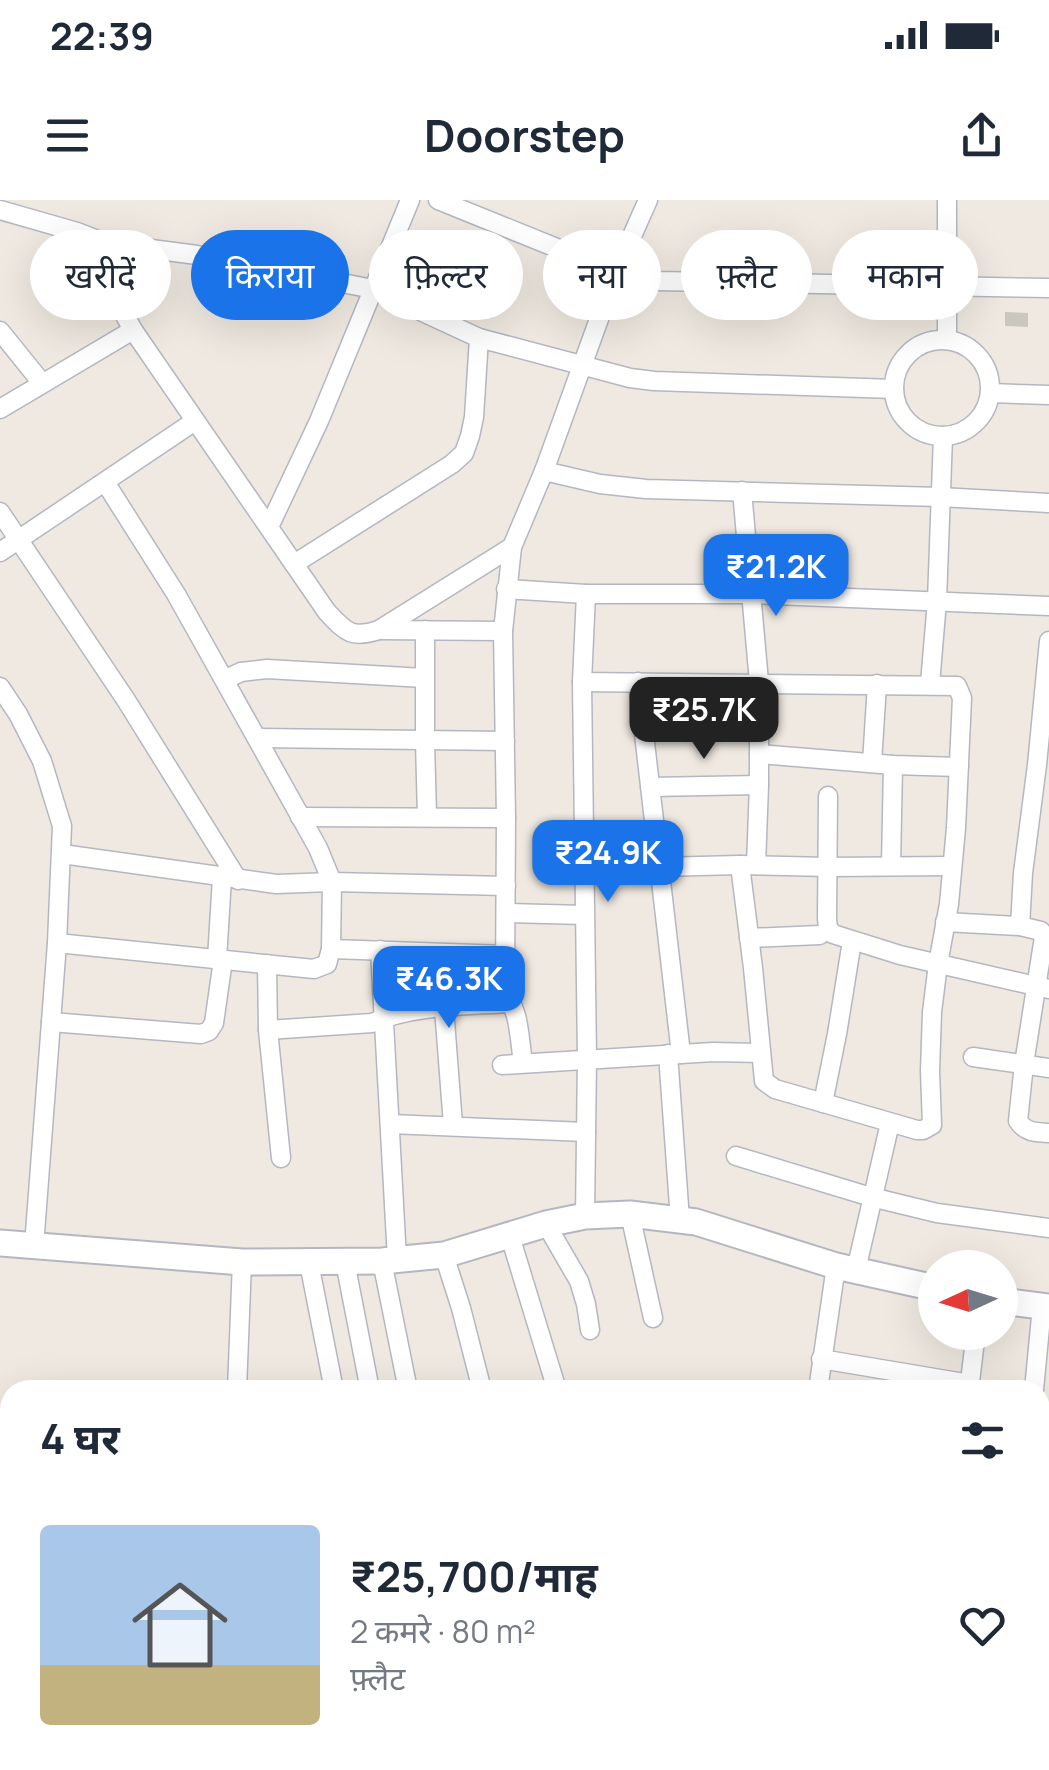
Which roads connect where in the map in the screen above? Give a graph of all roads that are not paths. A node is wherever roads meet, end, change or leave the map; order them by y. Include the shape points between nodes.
1 (410, 200) edge
2 (438, 200) edge
3 (648, 200) edge
4 (947, 200) edge
5 (0, 210) edge
6 (67, 230) edge
7 (398, 230) edge
8 (635, 230) edge
9 (947, 230) edge
10 (543, 242) edge
11 (171, 251) edge
12 (661, 281) edge
13 (832, 284) edge
14 (978, 286) edge
15 (369, 288) edge
16 (1049, 288) edge
17 (369, 301) edge
18 (128, 320) edge
19 (440, 320) edge
20 (598, 320) edge
21 (947, 320) edge
22 (134, 330) junction
23 (0, 331) edge
24 (478, 338) junction
25 (947, 340) junction
26 (581, 364) junction
27 (42, 383) junction
28 (894, 389) junction
29 (990, 393) junction
30 (1049, 395) edge
31 (0, 409) edge
32 (195, 421) junction
33 (943, 436) junction
34 (544, 471) junction
35 (105, 482) junction
36 (742, 491) junction
37 (940, 497) junction
38 (1049, 503) edge
39 (0, 512) edge
40 (270, 527) junction
41 (19, 540) junction
42 (512, 547) junction
43 (0, 552) edge
44 (294, 564) junction
45 (506, 589) junction
46 (586, 594) junction
47 (752, 594) junction
48 (937, 601) junction
49 (1049, 606) edge
50 (379, 630) junction
51 (426, 630) junction
52 (504, 631) junction
53 (1049, 641) edge
54 (424, 678) junction
55 (226, 679) junction
56 (1047, 679) edge
57 (582, 682) junction
58 (638, 682) junction
59 (760, 682) junction
60 (877, 684) junction
61 (930, 684) junction
62 (0, 687) edge
63 (259, 738) junction
64 (424, 741) junction
65 (505, 741) junction
66 (1044, 748) edge
67 (760, 754) junction
68 (872, 764) junction
69 (893, 765) junction
70 (958, 767) junction
71 (759, 785) junction
72 (650, 787) junction
73 (828, 796) dead end
74 (300, 817) junction
75 (428, 817) junction
76 (506, 818) junction
77 (1049, 841) edge
78 (1028, 842) junction
79 (62, 854) junction
80 (748, 865) junction
81 (891, 866) junction
82 (952, 866) junction
83 (660, 867) junction
84 (829, 868) junction
85 (230, 879) junction
86 (332, 882) junction
87 (506, 886) junction
88 (506, 912) junction
89 (584, 914) junction
90 (945, 922) junction
91 (1020, 926) junction
92 (820, 935) dead end
93 (750, 938) junction
94 (852, 940) junction
95 (56, 943) junction
96 (331, 948) junction
97 (380, 950) junction
98 (506, 954) junction
99 (220, 959) junction
100 (266, 964) junction
101 (938, 964) junction
102 (1043, 987) edge
103 (508, 1003) junction
104 (444, 1008) junction
105 (384, 1017) junction
106 (51, 1022) junction
107 (268, 1030) junction
108 (760, 1053) junction
109 (675, 1054) junction
110 (973, 1057) dead end
111 (587, 1058) junction
112 (522, 1063) junction
113 (1024, 1064) junction
114 (502, 1065) dead end
115 (1049, 1068) edge
116 (823, 1104) junction
117 (890, 1123) junction
118 (390, 1124) junction
119 (453, 1125) junction
120 (586, 1132) junction
121 (1049, 1132) edge
122 (736, 1156) dead end
123 (282, 1158) dead end
124 (872, 1197) junction
125 (630, 1214) junction
126 (585, 1216) junction
127 (680, 1220) junction
128 (546, 1224) junction
129 (1049, 1228) edge
130 (510, 1236) junction
131 (0, 1243) edge
132 (34, 1246) junction
133 (444, 1255) junction
134 (390, 1260) junction
135 (242, 1262) junction
136 (346, 1262) junction
137 (310, 1263) junction
138 (846, 1268) junction
139 (918, 1284) edge
140 (1018, 1303) edge
141 (1045, 1307) edge
142 (653, 1318) dead end
143 (590, 1330) dead end
144 (974, 1350) edge
145 (822, 1359) junction
146 (237, 1380) edge
147 (332, 1380) edge
148 (369, 1380) edge
149 (407, 1380) edge
150 (479, 1380) edge
151 (555, 1380) edge
152 (819, 1380) edge
153 (933, 1380) edge
154 (971, 1380) edge
155 (1035, 1380) edge

1 - 7 street
2 - 10 street
3 - 8 street
4 - 9 street
5 - 6 street
11 - 15 street
12 - 13 street
14 - 16 street
17 - 40 street
18 - 22 street
19 - 24 street
20 - 26 street
21 - 25 street
22 - 27 street
22 - 32 street
23 - 27 street
24 - 26 street
24 - 44 street via 474,417 464,453
25 - 28 street via 931,341 904,358
25 - 29 street via 984,364
26 - 28 street via 654,382
26 - 34 street
27 - 31 street
28 - 33 street via 915,428
29 - 30 street
29 - 33 street via 969,428
32 - 35 street
32 - 40 street
33 - 37 street
34 - 36 street via 646,489
34 - 42 street
35 - 41 street
35 - 55 street
36 - 37 street
36 - 47 street
37 - 38 street
37 - 48 street
39 - 41 street
40 - 44 street
41 - 43 street
41 - 85 street via 203,820
42 - 45 street
42 - 50 street
44 - 50 street via 342,628 363,635
45 - 46 street
45 - 52 street
46 - 47 street
46 - 57 street
47 - 48 street
47 - 59 street
48 - 49 street
48 - 61 street
50 - 51 street
51 - 52 street
51 - 54 street
52 - 65 street
53 - 56 street
54 - 55 street via 267,668
54 - 64 street
55 - 63 street
56 - 66 street
57 - 58 street
57 - 89 street
58 - 59 street
58 - 72 street
59 - 60 street
59 - 67 street
60 - 61 street
60 - 68 street
61 - 70 street via 952,684 961,692
62 - 79 street via 42,760 62,826
63 - 64 street
63 - 74 street
64 - 65 street
64 - 75 street
65 - 76 street
66 - 78 street
67 - 68 street
67 - 71 street
68 - 69 street
69 - 70 street
69 - 81 street
70 - 82 street
71 - 72 street
71 - 80 street
72 - 83 street
73 - 84 street
74 - 75 street
74 - 86 street
75 - 76 street
76 - 87 street
77 - 78 street
78 - 91 street
79 - 85 street
79 - 95 street
80 - 83 street
80 - 84 street
80 - 93 street
81 - 82 street
81 - 84 street
82 - 90 street
83 - 109 street
84 - 94 street via 828,928
85 - 86 street
85 - 99 street
86 - 87 street
86 - 96 street
87 - 88 street
88 - 89 street
88 - 98 street
89 - 111 street
90 - 91 street
90 - 101 street
91 - 102 street via 1044,937
92 - 93 street
93 - 108 street
94 - 101 street
94 - 116 street
95 - 99 street
95 - 106 street
96 - 97 street
96 - 100 street via 320,968
97 - 98 street
97 - 105 street
98 - 103 street
99 - 100 street
99 - 106 street via 209,1031
100 - 107 street
101 - 102 street
101 - 117 street via 930,1044 932,1125 917,1130
102 - 113 street
103 - 104 street
103 - 112 street via 516,1013
104 - 105 street
104 - 119 street
105 - 107 street
105 - 118 street
106 - 132 street
107 - 123 street
108 - 109 street
108 - 116 street via 768,1085
109 - 111 street
109 - 127 street
110 - 113 street
111 - 112 street
111 - 120 street
112 - 114 street
113 - 115 street
113 - 121 street via 1018,1121 1030,1131
116 - 117 street
117 - 124 street
118 - 119 street
118 - 134 street
119 - 120 street
120 - 126 street
122 - 124 street
124 - 129 street
124 - 138 street
125 - 126 main road
125 - 127 main road
125 - 142 street
126 - 128 main road
127 - 138 main road
128 - 130 main road
128 - 143 street via 580,1281
130 - 133 main road
130 - 151 street
131 - 132 main road
132 - 135 main road
133 - 134 main road
133 - 150 street
134 - 136 main road
134 - 149 street
135 - 137 main road
135 - 146 street
136 - 137 main road
136 - 148 street
137 - 147 street
138 - 139 main road
138 - 145 street
140 - 141 main road
141 - 155 street
144 - 154 street
145 - 152 street
145 - 153 street

